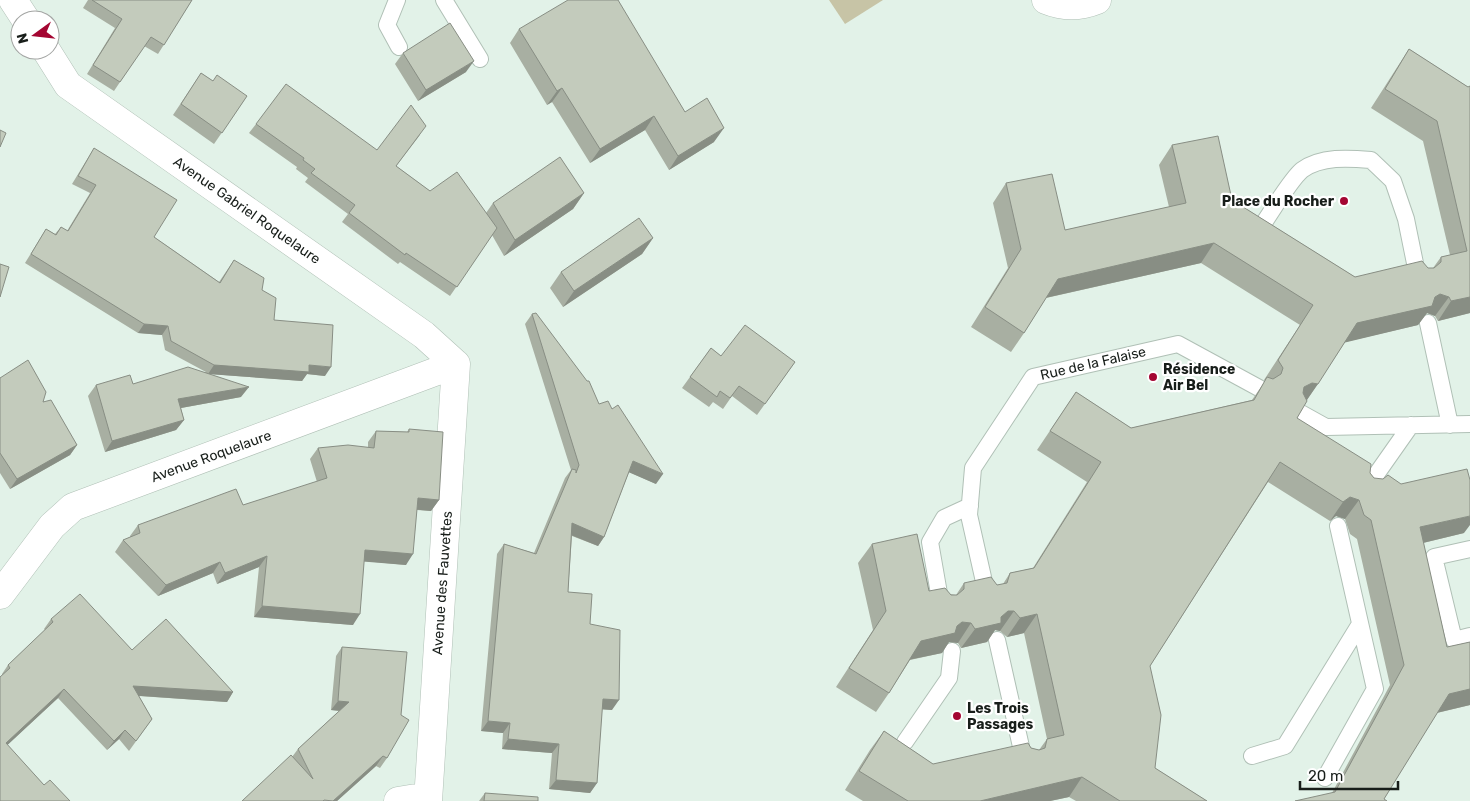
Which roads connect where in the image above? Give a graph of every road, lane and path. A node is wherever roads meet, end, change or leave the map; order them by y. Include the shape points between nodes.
1 (397, 0) edge
2 (444, 0) edge
3 (1046, 0) edge
4 (1097, 0) edge
5 (399, 47) dead end
6 (480, 59) dead end
7 (52, 60) edge
8 (1263, 224) edge
9 (1418, 278) edge
10 (1428, 323) edge
11 (456, 364) junction
12 (1259, 388) edge
13 (1299, 412) edge
14 (1470, 424) edge
15 (1411, 425) junction
16 (1450, 425) junction
17 (1366, 489) edge
18 (970, 506) junction
19 (1338, 526) edge
20 (1470, 549) edge
21 (0, 595) edge
22 (987, 595) edge
23 (941, 605) edge
24 (1360, 624) junction
25 (1470, 636) edge
26 (997, 640) edge
27 (952, 651) edge
28 (905, 742) dead end
29 (1252, 756) dead end
30 (1024, 760) edge
31 (1325, 778) dead end
32 (428, 799) edge
33 (398, 801) edge

1 - 5 lane via 387,25
2 - 6 lane
3 - 4 street via 1058,5 1085,5
7 - 11 street, Avenue Gabriel Roquelaure via 68,85 424,334
8 - 9 lane via 1302,170 1317,163 1343,158 1371,160 1393,181 1406,219
10 - 16 lane
11 - 21 street, Avenue Roquelaure via 72,508 52,526
11 - 32 street, Avenue des Fauvettes
12 - 18 lane, Rue de la Falaise via 1178,344 1033,377 974,468
13 - 15 lane via 1326,427
14 - 16 lane
15 - 16 lane
15 - 17 lane
18 - 22 lane, Rue de la Falaise via 969,515
18 - 23 lane via 944,518 930,542
19 - 24 lane
20 - 25 lane via 1434,557 1454,640
24 - 29 lane via 1285,746
24 - 31 lane via 1375,689
26 - 30 lane
27 - 28 lane via 949,678
32 - 33 street

